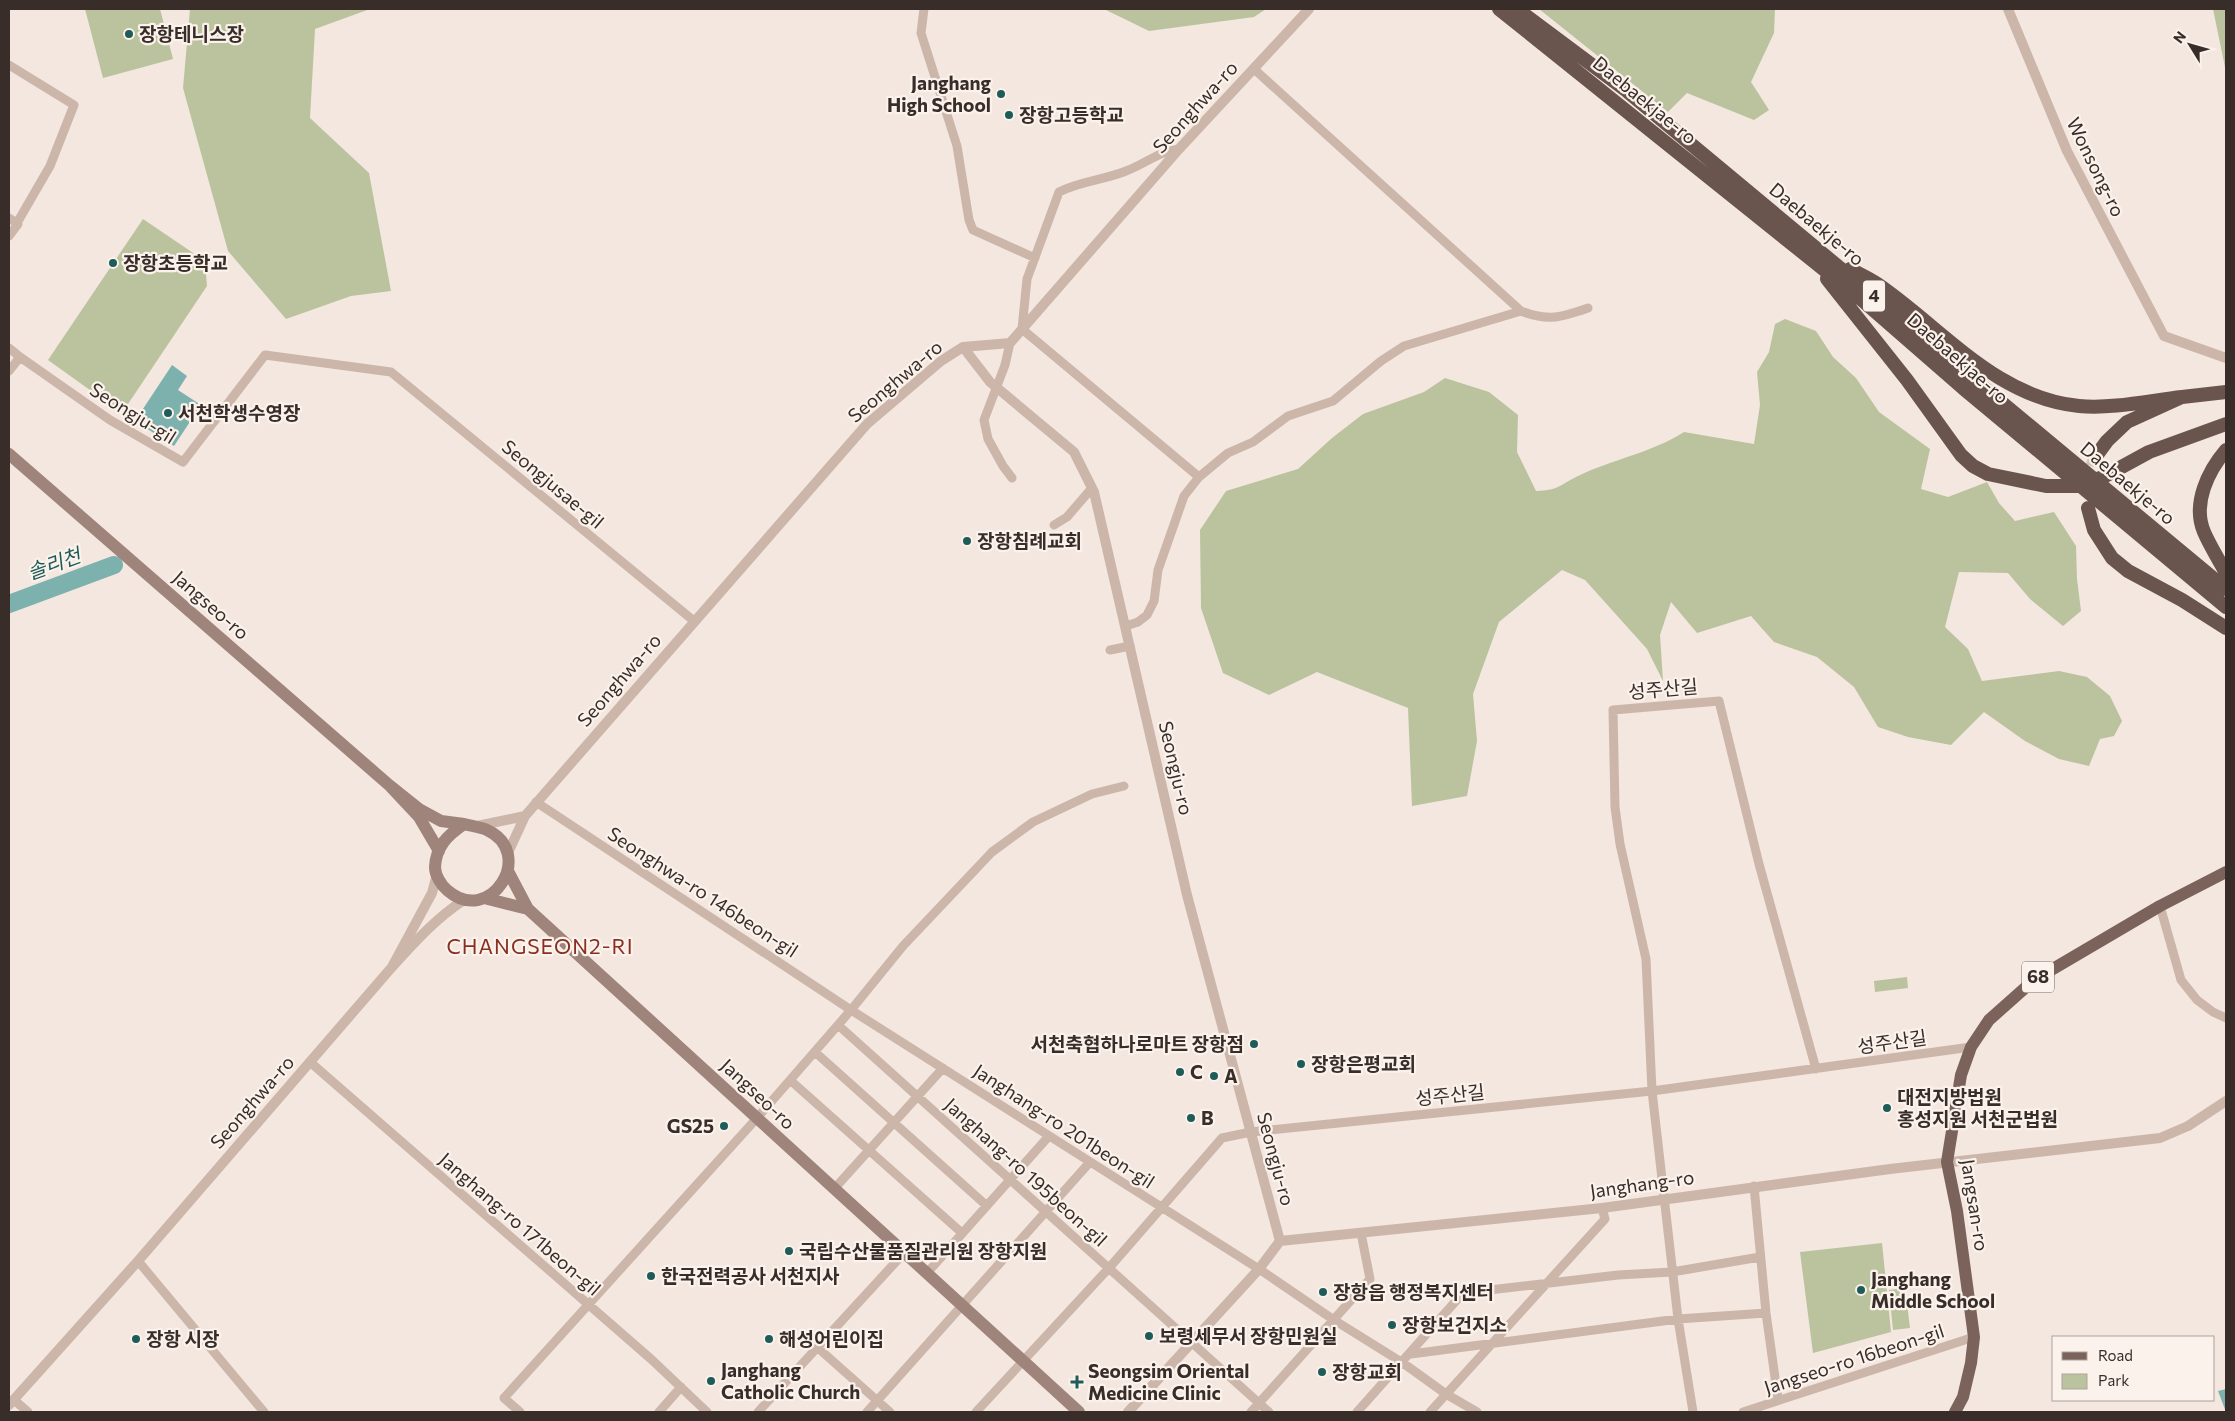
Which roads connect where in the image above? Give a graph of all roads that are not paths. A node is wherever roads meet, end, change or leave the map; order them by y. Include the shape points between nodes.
1 (924, 9) edge
2 (1309, 9) edge
3 (1499, 9) edge
4 (1517, 9) edge
5 (2008, 9) edge
6 (9, 65) edge
7 (1254, 69) junction
8 (1180, 150) junction
9 (13, 221) edge
10 (9, 236) edge
11 (1814, 254) junction
12 (1035, 258) junction
13 (1588, 308) dead end
14 (1521, 311) junction
15 (1022, 328) junction
16 (1010, 343) junction
17 (963, 347) junction
18 (9, 348) edge
19 (20, 357) junction
20 (2226, 358) edge
21 (9, 371) edge
22 (391, 372) joint
23 (996, 387) junction
24 (2226, 392) edge
25 (2182, 397) junction
26 (2226, 424) edge
27 (2226, 450) edge
28 (9, 454) edge
29 (2096, 456) tunnel mouth
30 (1199, 477) junction
31 (1012, 478) dead end
32 (1092, 488) junction
33 (2088, 508) dead end
34 (1054, 525) dead end
35 (2226, 573) edge
36 (2226, 589) edge
37 (2226, 607) edge
38 (694, 621) junction
39 (1126, 626) junction
40 (2226, 628) edge
41 (1130, 646) junction
42 (1110, 650) dead end
43 (389, 785) junction
44 (1124, 786) dead end
45 (536, 802) junction
46 (525, 816) junction
47 (469, 826) junction
48 (438, 851) junction
49 (507, 854) junction
50 (508, 870) junction
51 (2226, 872) edge
52 (437, 874) junction
53 (484, 898) junction
54 (464, 900) junction
55 (2160, 906) junction
56 (528, 910) junction
57 (392, 967) junction
58 (851, 1010) junction
59 (2226, 1018) edge
60 (838, 1025) junction
61 (1971, 1047) junction
62 (814, 1052) junction
63 (310, 1062) junction
64 (943, 1068) junction
65 (1816, 1069) junction
66 (790, 1080) junction
67 (1652, 1091) junction
68 (916, 1097) junction
69 (2226, 1101) edge
70 (757, 1118) junction
71 (893, 1122) junction
72 (1251, 1132) junction
73 (1049, 1136) junction
74 (869, 1150) junction
75 (1090, 1162) junction
76 (1946, 1162) junction
77 (1010, 1180) junction
78 (1754, 1186) junction
79 (834, 1189) junction
80 (1663, 1199) junction
81 (987, 1206) junction
82 (1162, 1208) junction
83 (1602, 1208) junction
84 (1046, 1212) junction
85 (1361, 1233) junction
86 (962, 1234) junction
87 (1280, 1241) junction
88 (904, 1253) junction
89 (1760, 1257) junction
90 (138, 1261) junction
91 (1108, 1268) junction
92 (1260, 1269) junction
93 (1672, 1272) junction
94 (926, 1273) junction
95 (1544, 1285) junction
96 (588, 1306) junction
97 (962, 1306) junction
98 (1766, 1313) junction
99 (1678, 1319) junction
100 (1334, 1320) junction
101 (1974, 1336) junction
102 (1192, 1343) junction
103 (1491, 1343) junction
104 (818, 1348) junction
105 (1411, 1354) junction
106 (1023, 1360) junction
107 (1403, 1362) junction
108 (681, 1387) junction
109 (1446, 1394) junction
110 (1778, 1399) junction
111 (877, 1401) junction
112 (11, 1402) edge
113 (258, 1404) junction
114 (1259, 1404) junction
115 (28, 1412) edge
116 (250, 1412) edge
117 (264, 1412) edge
118 (520, 1412) edge
119 (659, 1412) edge
120 (707, 1412) edge
121 (758, 1412) edge
122 (866, 1412) edge
123 (890, 1412) edge
124 (976, 1412) edge
125 (1079, 1412) edge
126 (1128, 1412) edge
127 (1251, 1412) edge
128 (1269, 1412) edge
129 (1357, 1412) edge
130 (1430, 1412) edge
131 (1476, 1412) edge
132 (1692, 1412) edge
133 (1743, 1412) edge
134 (1955, 1412) edge

1 - 12 street via 921,33 957,146 973,230
2 - 7 street, Seonghwa-ro
3 - 11 highway, Daebaekjae-ro
4 - 11 highway, Daebaekje-ro / 4 via 1627,91
5 - 20 street, Wonsong-ro via 2066,151 2164,336
6 - 9 street via 74,105 50,166
7 - 8 street, Seonghwa-ro
7 - 14 street
8 - 12 street via 1166,150 1126,172 1059,192
8 - 15 street, Seonghwa-ro
9 - 10 street
11 - 25 highway via 1882,287 1994,376 2032,396 2079,406
11 - 26 highway via 1960,455 1988,474 2024,483 2073,487 2093,482 2149,452
11 - 36 highway, Daebaekje-ro / 4
11 - 37 highway, Daebaekjae-ro via 1962,388
12 - 15 street via 1027,279
13 - 14 street via 1558,318
14 - 30 street via 1404,346 1333,401 1288,416 1254,442 1228,453
15 - 16 street, Seonghwa-ro
15 - 30 street
16 - 17 street, Seonghwa-ro
16 - 23 street
17 - 23 street, Seongju-ro
17 - 38 street, Seonghwa-ro via 941,361 867,424
18 - 19 street
19 - 21 street
19 - 22 street, Seongju-gil via 110,420 183,462 266,356
22 - 38 street, Seongjusae-gil
23 - 31 street via 984,420 988,439
23 - 32 street, Seongju-ro via 1074,452
24 - 25 highway
25 - 29 highway via 2127,422
27 - 35 highway via 2202,491 2200,513 2203,531
28 - 43 main road, Jangseo-ro
30 - 39 street via 1184,496 1158,570 1154,601 1147,615
32 - 34 street via 1067,517
32 - 39 street, Seongju-ro
33 - 40 highway via 2094,530 2112,558 2128,571
38 - 45 street, Seonghwa-ro
39 - 41 street, Seongju-ro
41 - 42 street
41 - 72 street, Seongju-ro via 1187,895
43 - 47 main road via 441,821
43 - 48 main road via 419,817
44 - 58 street via 1092,794 1058,809 1033,822 992,852 903,946
45 - 46 street, Seonghwa-ro
45 - 58 street, Seonghwa-ro 146beon-gil
46 - 47 street
46 - 49 street, Seonghwa-ro
47 - 48 main road via 450,834
47 - 49 main road via 497,837
48 - 52 main road
49 - 50 main road
50 - 53 main road via 497,891
50 - 56 main road
51 - 55 main road, Jangsan-ro / 68
52 - 54 main road via 444,888
52 - 57 street via 432,893
53 - 54 main road
53 - 56 main road
54 - 57 street via 427,929
55 - 59 street via 2180,980 2197,1000
55 - 61 main road, Jangsan-ro / 68 via 2034,980 1990,1020
56 - 70 main road, Jangseo-ro
57 - 63 street, Seonghwa-ro
58 - 60 street
58 - 64 street, Janghang-ro 201beon-gil
60 - 62 street
60 - 68 street, Janghang-ro 195beon-gil
61 - 65 street, 성주산길
61 - 76 main road, Jangsan-ro / 68 via 1958,1090
62 - 66 street
62 - 71 street
63 - 90 street, Seonghwa-ro
63 - 96 street, Janghang-ro 171beon-gil
64 - 68 street
64 - 73 street, Janghang-ro 201beon-gil
65 - 67 street, 성주산길
65 - 67 street, 성주산길 via 1759,864 1719,700 1613,710 1615,807 1646,959
66 - 70 street
66 - 74 street
67 - 72 street, 성주산길
67 - 80 street, 성주산길
68 - 71 street
68 - 77 street, Janghang-ro 195beon-gil
69 - 76 street, Janghang-ro via 2188,1126 2160,1138
70 - 79 main road, Jangseo-ro
70 - 96 street
71 - 74 street
71 - 81 street
72 - 82 street, 성주산길 via 1222,1138
72 - 87 street, Seongju-ro
73 - 75 street, Janghang-ro 201beon-gil
73 - 77 street
74 - 79 street
74 - 86 street
75 - 82 street, Janghang-ro 201beon-gil
75 - 84 street
76 - 78 street, Janghang-ro
76 - 101 main road, Jangsan-ro / 68 via 1957,1211
77 - 81 street
77 - 84 street, Janghang-ro 195beon-gil
78 - 80 street, Janghang-ro
78 - 89 street
79 - 88 main road, Jangseo-ro
80 - 83 street, Janghang-ro
80 - 93 street, 성주산길
81 - 86 street
82 - 91 street, 성주산길
82 - 92 street, Janghang-ro 201beon-gil
83 - 85 street, Janghang-ro
83 - 95 street via 1605,1219
84 - 91 street, Janghang-ro 195beon-gil
84 - 97 street
85 - 87 street, Janghang-ro
85 - 100 street via 1370,1279
86 - 94 street
87 - 92 street
88 - 94 main road, Jangseo-ro
88 - 104 street
89 - 93 street
89 - 98 street
90 - 112 street, Seonghwa-ro
90 - 113 street
91 - 102 street, Janghang-ro 195beon-gil
91 - 106 street, 성주산길
92 - 100 street, Janghang-ro 201beon-gil
92 - 102 street
93 - 95 street
93 - 99 street, 성주산길
94 - 97 main road, Jangseo-ro
95 - 103 street
95 - 105 street via 1463,1293
96 - 108 street, Janghang-ro 171beon-gil
96 - 118 street via 504,1398
97 - 106 main road, Jangseo-ro
97 - 111 street
98 - 99 street
98 - 110 street
99 - 103 street
99 - 132 street, 성주산길
100 - 107 street, Janghang-ro 201beon-gil
100 - 114 street
101 - 110 street, Jangseo-ro 16beon-gil
101 - 134 main road, Jangsan-ro / 68 via 1963,1396
102 - 114 street, Janghang-ro 195beon-gil
102 - 126 street
103 - 105 street
103 - 109 street
104 - 111 street
104 - 121 street
105 - 107 street
106 - 124 street, 성주산길
106 - 125 main road, Jangseo-ro
107 - 109 street, Janghang-ro 201beon-gil
107 - 129 street
108 - 119 street
108 - 120 street, Janghang-ro 171beon-gil
109 - 130 street
109 - 131 street, Janghang-ro 201beon-gil
110 - 133 street, Jangseo-ro 16beon-gil
111 - 122 street
111 - 123 street
112 - 115 street
113 - 116 street
113 - 117 street
114 - 127 street
114 - 128 street, Janghang-ro 195beon-gil

